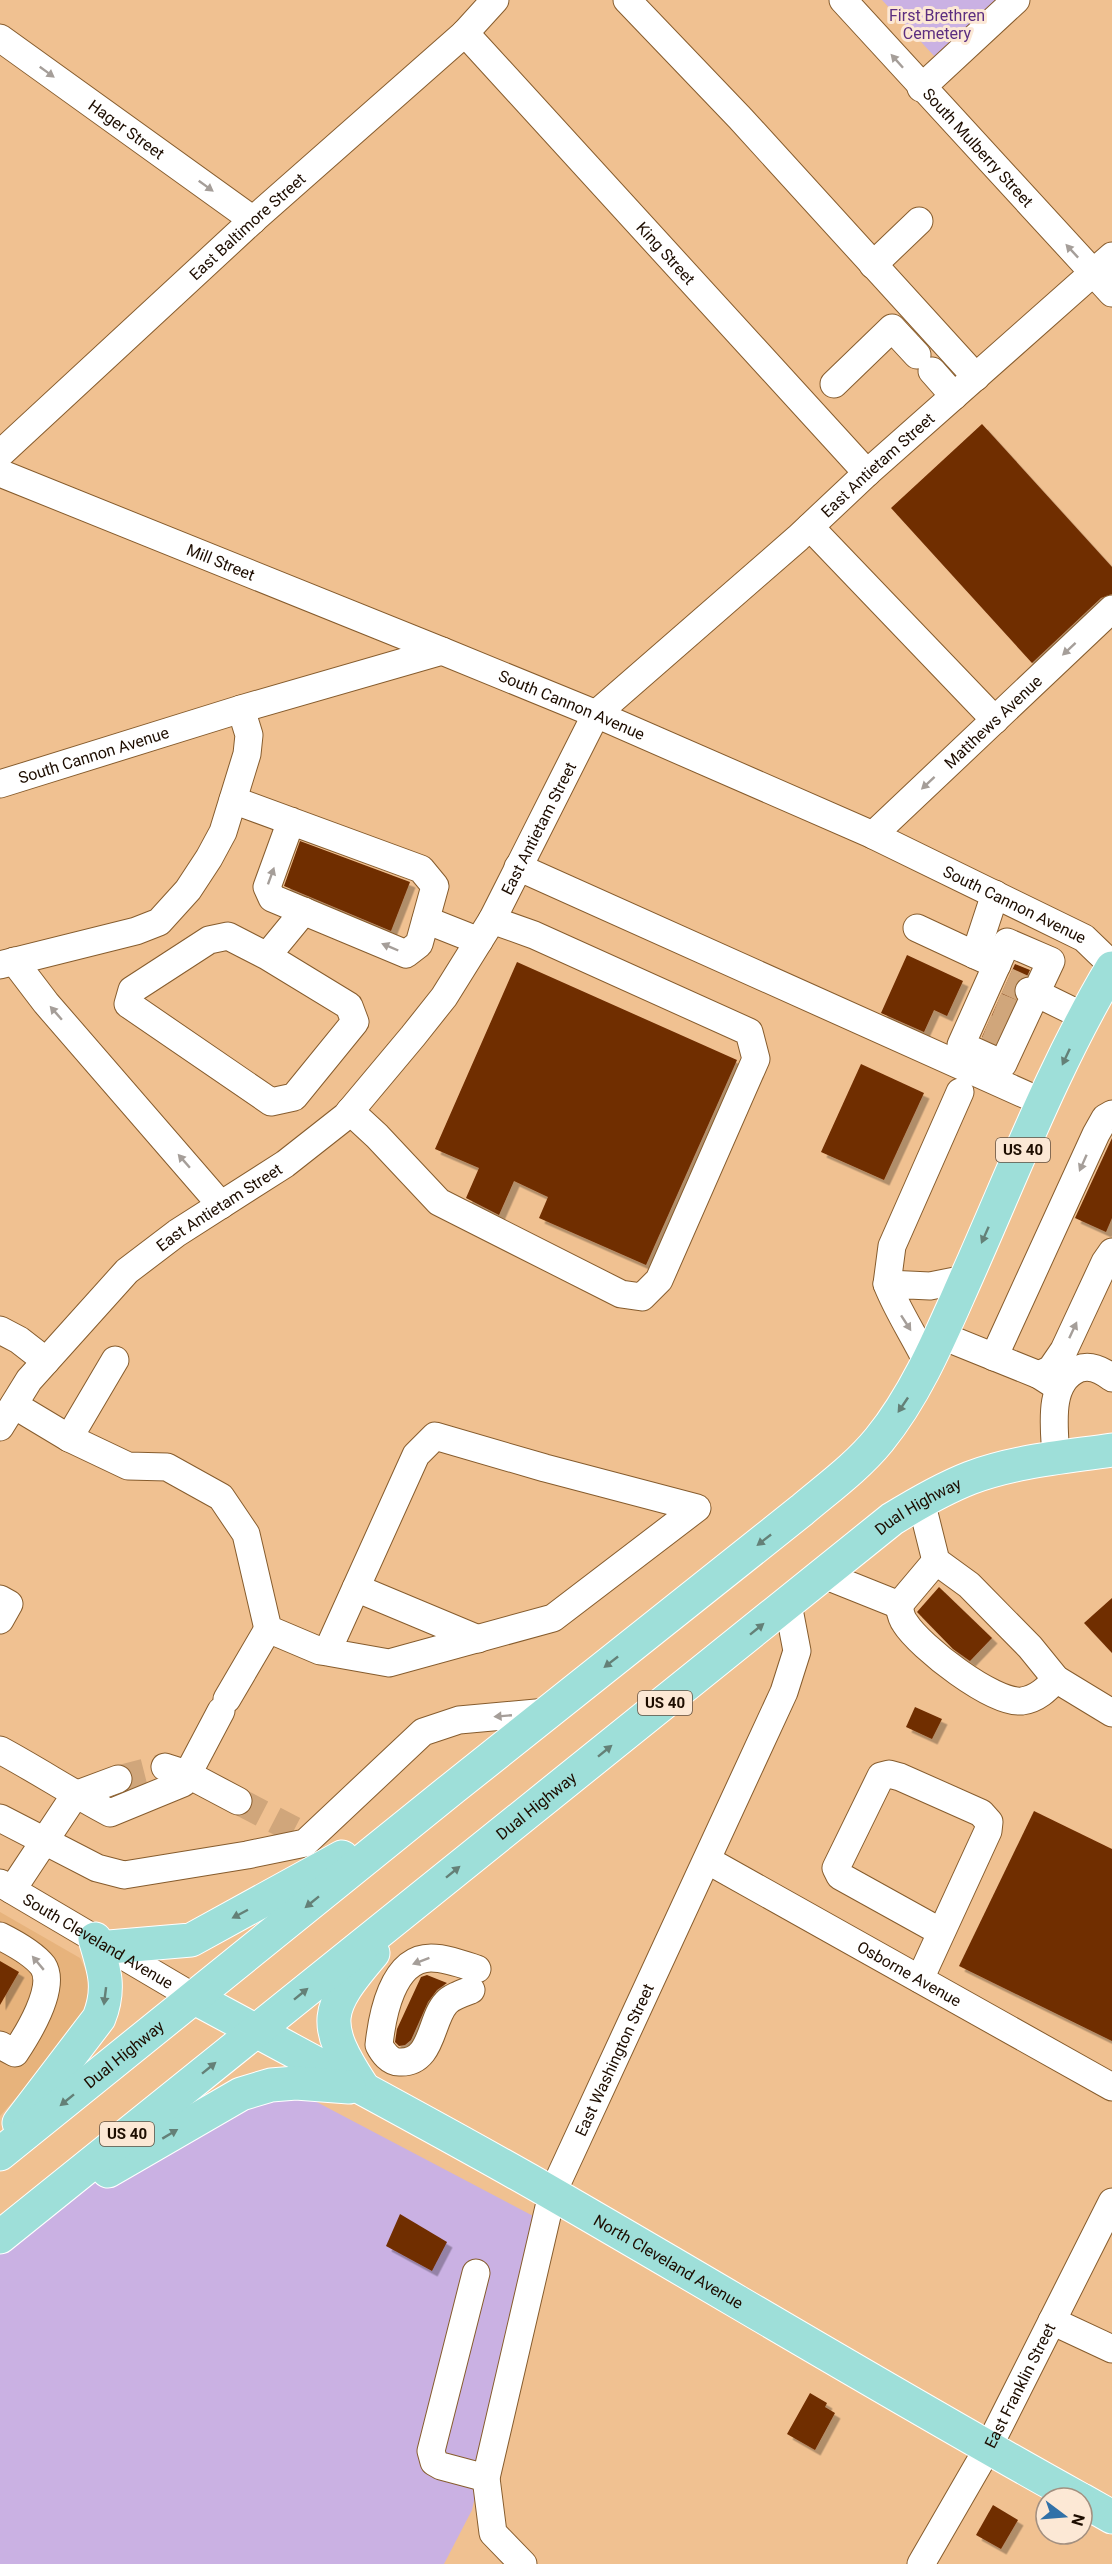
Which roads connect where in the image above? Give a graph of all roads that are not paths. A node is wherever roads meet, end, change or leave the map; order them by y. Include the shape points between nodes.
1 (627, 0) edge
2 (843, 0) edge
3 (1016, 0) edge
4 (477, 12) edge
5 (0, 38) edge
6 (921, 88) junction
7 (253, 220) junction
8 (919, 221) dead end
9 (873, 265) junction
10 (1102, 265) edge
11 (1112, 293) edge
12 (950, 349) junction
13 (919, 357) junction
14 (976, 377) junction
15 (834, 384) dead end
16 (954, 396) junction
17 (0, 454) edge
18 (0, 473) edge
19 (867, 473) junction
20 (810, 527) junction
21 (1112, 609) edge
22 (442, 651) junction
23 (241, 709) junction
24 (596, 714) junction
25 (995, 720) junction
26 (0, 784) edge
27 (233, 800) junction
28 (291, 821) junction
29 (873, 835) junction
30 (518, 867) junction
31 (995, 894) junction
32 (304, 911) junction
33 (426, 920) junction
34 (917, 928) dead end
35 (486, 930) junction
36 (136, 931) junction
37 (267, 956) junction
38 (7, 963) edge
39 (171, 964) junction
40 (1112, 967) edge
41 (1003, 1001) junction
42 (1085, 1017) junction
43 (1003, 1064) junction
44 (960, 1092) dead end
45 (1048, 1095) junction
46 (350, 1111) junction
47 (1112, 1114) edge
48 (221, 1205) junction
49 (1112, 1252) edge
50 (965, 1280) junction
51 (887, 1284) junction
52 (0, 1330) edge
53 (933, 1348) junction
54 (994, 1357) junction
55 (115, 1360) dead end
56 (46, 1361) junction
57 (1112, 1378) edge
58 (1049, 1381) junction
59 (14, 1405) junction
60 (0, 1427) edge
61 (69, 1438) junction
62 (1112, 1450) edge
63 (1056, 1459) junction
64 (921, 1501) junction
65 (936, 1561) junction
66 (824, 1575) junction
67 (356, 1588) junction
68 (0, 1599) edge
69 (788, 1604) junction
70 (899, 1605) junction
71 (0, 1620) edge
72 (268, 1629) junction
73 (478, 1639) junction
74 (327, 1652) junction
75 (1056, 1679) junction
76 (548, 1712) junction
77 (1112, 1713) edge
78 (0, 1750) edge
79 (176, 1771) junction
80 (118, 1779) tunnel mouth
81 (453, 1788) junction
82 (75, 1795) junction
83 (238, 1801) tunnel mouth
84 (0, 1818) edge
85 (309, 1833) junction
86 (45, 1840) junction
87 (338, 1860) junction
88 (707, 1860) junction
89 (6, 1887) edge
90 (418, 1900) junction
91 (941, 1932) junction
92 (0, 1936) edge
93 (102, 1943) junction
94 (920, 1979) junction
95 (195, 1998) junction
96 (255, 2030) junction
97 (7, 2049) edge
98 (1112, 2087) edge
99 (363, 2088) junction
100 (0, 2148) edge
101 (0, 2154) edge
102 (552, 2194) junction
103 (1112, 2202) edge
104 (6, 2233) edge
105 (476, 2273) dead end
106 (1052, 2321) junction
107 (1112, 2349) edge
108 (988, 2448) junction
109 (486, 2478) junction
110 (1056, 2486) edge
111 (1094, 2507) edge
112 (1112, 2517) edge
113 (523, 2564) edge
114 (921, 2564) edge

1 - 9 street
6 -> 2 street, South Mulberry Street
3 - 6 street
4 - 7 street, East Baltimore Street
4 - 19 street, King Street
5 -> 7 street, Hager Street
10 -> 6 street, South Mulberry Street
7 - 17 street, East Baltimore Street
8 - 9 street
9 - 12 street
10 - 11 street, South Mulberry Street
10 - 14 street, East Antietam Street
12 - 13 street via 927,345
12 - 14 street
13 - 15 street via 892,328
13 - 16 street
14 - 16 street, East Antietam Street
16 - 19 street, East Antietam Street
18 - 22 street, Mill Street
19 - 20 street, East Antietam Street
20 - 24 street, East Antietam Street
20 - 25 street
21 -> 25 street, Matthews Avenue
22 - 23 street, South Cannon Avenue
22 - 24 street, South Cannon Avenue
23 - 26 street, South Cannon Avenue
23 - 27 street via 249,735
24 - 29 street, South Cannon Avenue
24 - 30 street, East Antietam Street
25 -> 29 street, Matthews Avenue
27 - 28 street
27 - 36 street via 223,832 188,890 159,922
32 -> 28 street via 272,898 267,887
28 - 33 street via 421,869 435,886
29 - 31 street, South Cannon Avenue
30 - 35 street, East Antietam Street
30 - 45 street
31 - 40 street, South Cannon Avenue via 1084,938
31 - 41 street
33 -> 32 street via 419,944 406,954
32 - 37 street
33 - 35 street
34 - 41 street
35 - 46 street, East Antietam Street via 444,998
35 - 46 street via 534,935 749,1032 756,1059 659,1280 642,1297 621,1294 439,1202
36 - 38 street
36 - 39 street
37 - 39 street via 228,936 209,940
37 - 39 street via 349,1006 355,1022 294,1097 271,1102 128,1004 132,990
48 -> 38 street
40 - 42 main road, US 40
41 - 42 street
41 - 43 street
41 - 43 street via 961,1045
42 -> 45 main road, US 40
43 - 45 street
44 - 51 street via 892,1246
45 -> 50 main road, US 40
46 - 48 street, East Antietam Street via 285,1164
47 -> 54 street via 1096,1134
48 - 56 street, East Antietam Street via 127,1272
58 -> 49 street via 1051,1369
50 - 51 street via 930,1286
50 - 53 main road, US 40
51 -> 53 street via 914,1334
52 - 56 street
53 - 54 street
53 -> 76 main road, Dual Highway / US 40 via 910,1395 879,1440 852,1467
54 - 58 street
55 - 61 street
56 - 59 street, East Antietam Street
57 - 58 street via 1084,1366
58 - 63 street via 1055,1405
59 - 60 street, East Antietam Street
59 - 61 street
61 - 72 street via 128,1466 167,1467 221,1497 246,1534
62 - 63 main road, Dual Highway / US 40
63 - 64 main road, Dual Highway / US 40 via 973,1477
64 - 65 street
64 - 66 main road, Dual Highway / US 40 via 892,1519
65 - 70 street
65 - 75 street via 969,1585
66 - 69 main road, Dual Highway / US 40
66 - 70 street
67 - 73 street
67 - 73 street via 416,1455 435,1436 697,1508 553,1618
67 - 74 street
68 - 71 street via 9,1604
69 - 88 street, East Washington Street via 797,1651 784,1692
90 -> 69 main road, Dual Highway / US 40
70 - 75 street via 904,1622 914,1634 959,1673 995,1695 1025,1701 1042,1694
72 - 74 street
72 - 79 street via 224,1705
73 - 74 street via 389,1663
75 - 77 street
76 - 81 main road, Dual Highway / US 40
76 -> 85 street via 459,1720 423,1732
78 - 82 street
79 - 82 street via 183,1783 110,1813
79 - 83 street
80 - 82 street
81 - 87 main road
81 -> 95 main road, Dual Highway / US 40
82 - 86 street
84 - 86 street
85 - 86 street via 305,1843 124,1875 97,1868
85 - 87 street
86 - 89 street
87 -> 93 main road via 191,1940
88 - 94 street, Osborne Avenue
88 - 102 street, East Washington Street
89 - 93 street, South Cleveland Avenue
96 -> 90 main road, Dual Highway / US 40
99 -> 90 main road via 336,2039 336,2003 348,1982
91 - 91 street via 989,1822 981,1813 900,1777 880,1776 836,1868 840,1876
91 - 94 street
97 -> 92 street via 36,2021 46,1983 44,1968 36,1959
93 - 95 street, South Cleveland Avenue
93 -> 100 main road via 106,2002 99,2018
94 - 98 street, Osborne Avenue
95 - 96 main road, North Cleveland Avenue
95 -> 101 main road, Dual Highway / US 40
96 - 99 main road, North Cleveland Avenue
104 -> 96 main road, Dual Highway / US 40
99 - 102 main road, North Cleveland Avenue
104 -> 99 main road via 241,2094 296,2083
102 - 108 main road, North Cleveland Avenue
102 - 109 street, East Washington Street
103 - 106 street, East Franklin Street
105 - 109 street via 431,2451 434,2462 441,2466
106 - 107 street
106 - 108 street, East Franklin Street
108 - 110 main road, North Cleveland Avenue
108 - 114 street, East Franklin Street
109 - 113 street, East Washington Street via 493,2533
111 - 112 main road

